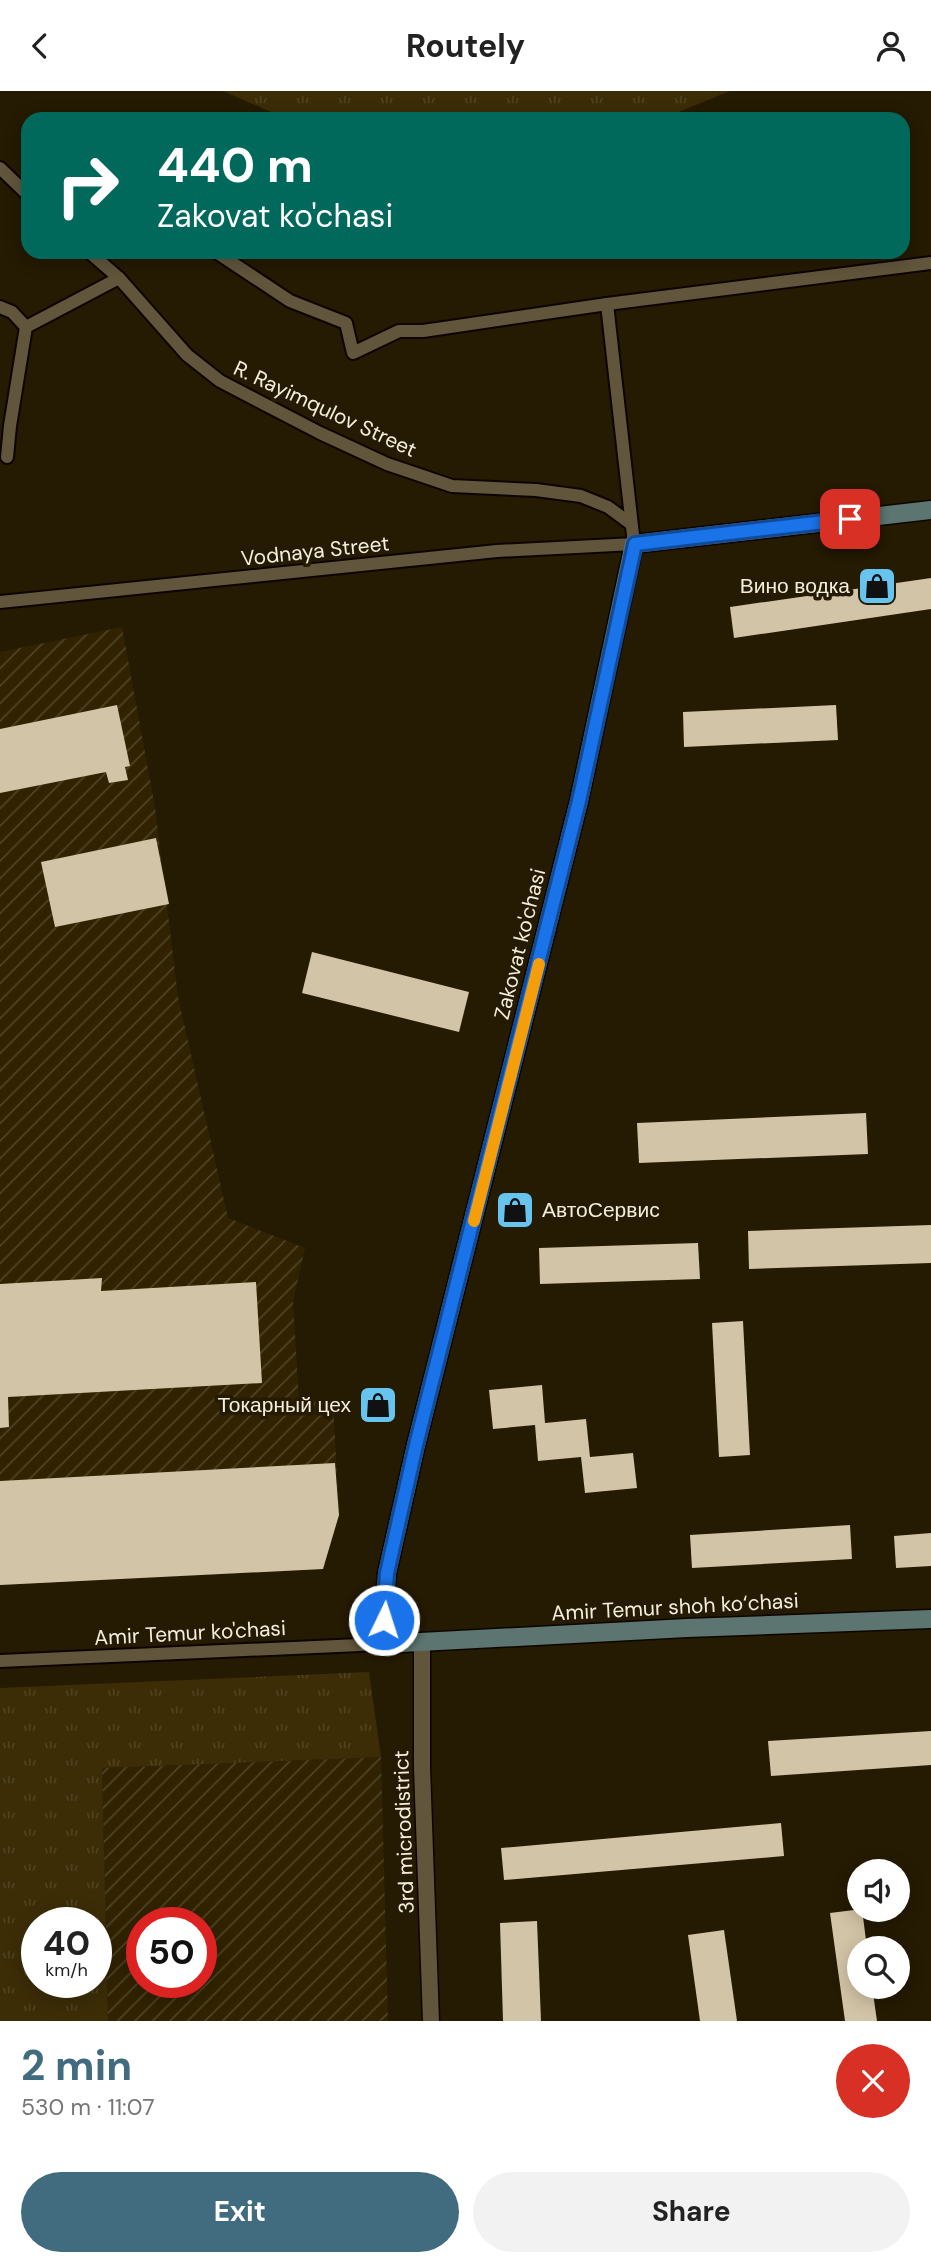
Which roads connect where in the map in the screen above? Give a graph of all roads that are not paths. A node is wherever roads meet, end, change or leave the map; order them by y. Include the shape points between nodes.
1 (0, 168) edge
2 (21, 188) edge
3 (97, 259) edge
4 (227, 259) edge
5 (931, 263) edge
6 (118, 278) junction
7 (607, 304) junction
8 (0, 307) edge
9 (26, 327) junction
10 (5, 427) edge
11 (7, 457) dead end
12 (931, 510) edge
13 (631, 524) junction
14 (635, 544) junction
15 (0, 602) edge
16 (931, 1619) edge
17 (422, 1642) junction
18 (382, 1644) junction
19 (0, 1661) edge
20 (431, 2021) edge

1 - 2 street
3 - 6 street, R. Rayimqulov Street
4 - 7 street via 290,301 346,323 353,353 399,331
5 - 7 street
6 - 9 street
6 - 13 street, R. Rayimqulov Street via 187,355 220,381 320,433 387,464 452,486 581,496 608,507
7 - 13 street
8 - 9 street
9 - 10 street
10 - 11 street
12 - 14 main road
13 - 14 street
14 - 15 street, Vodnaya Street via 497,551
14 - 18 main road, Zakovat ko'chasi via 579,801 410,1471 387,1573
16 - 17 main road, Amir Temur shoh ko‘chasi
17 - 18 main road, Amir Temur shoh ko‘chasi
17 - 20 street, 3rd microdistrict
18 - 19 street, Amir Temur ko'chasi

